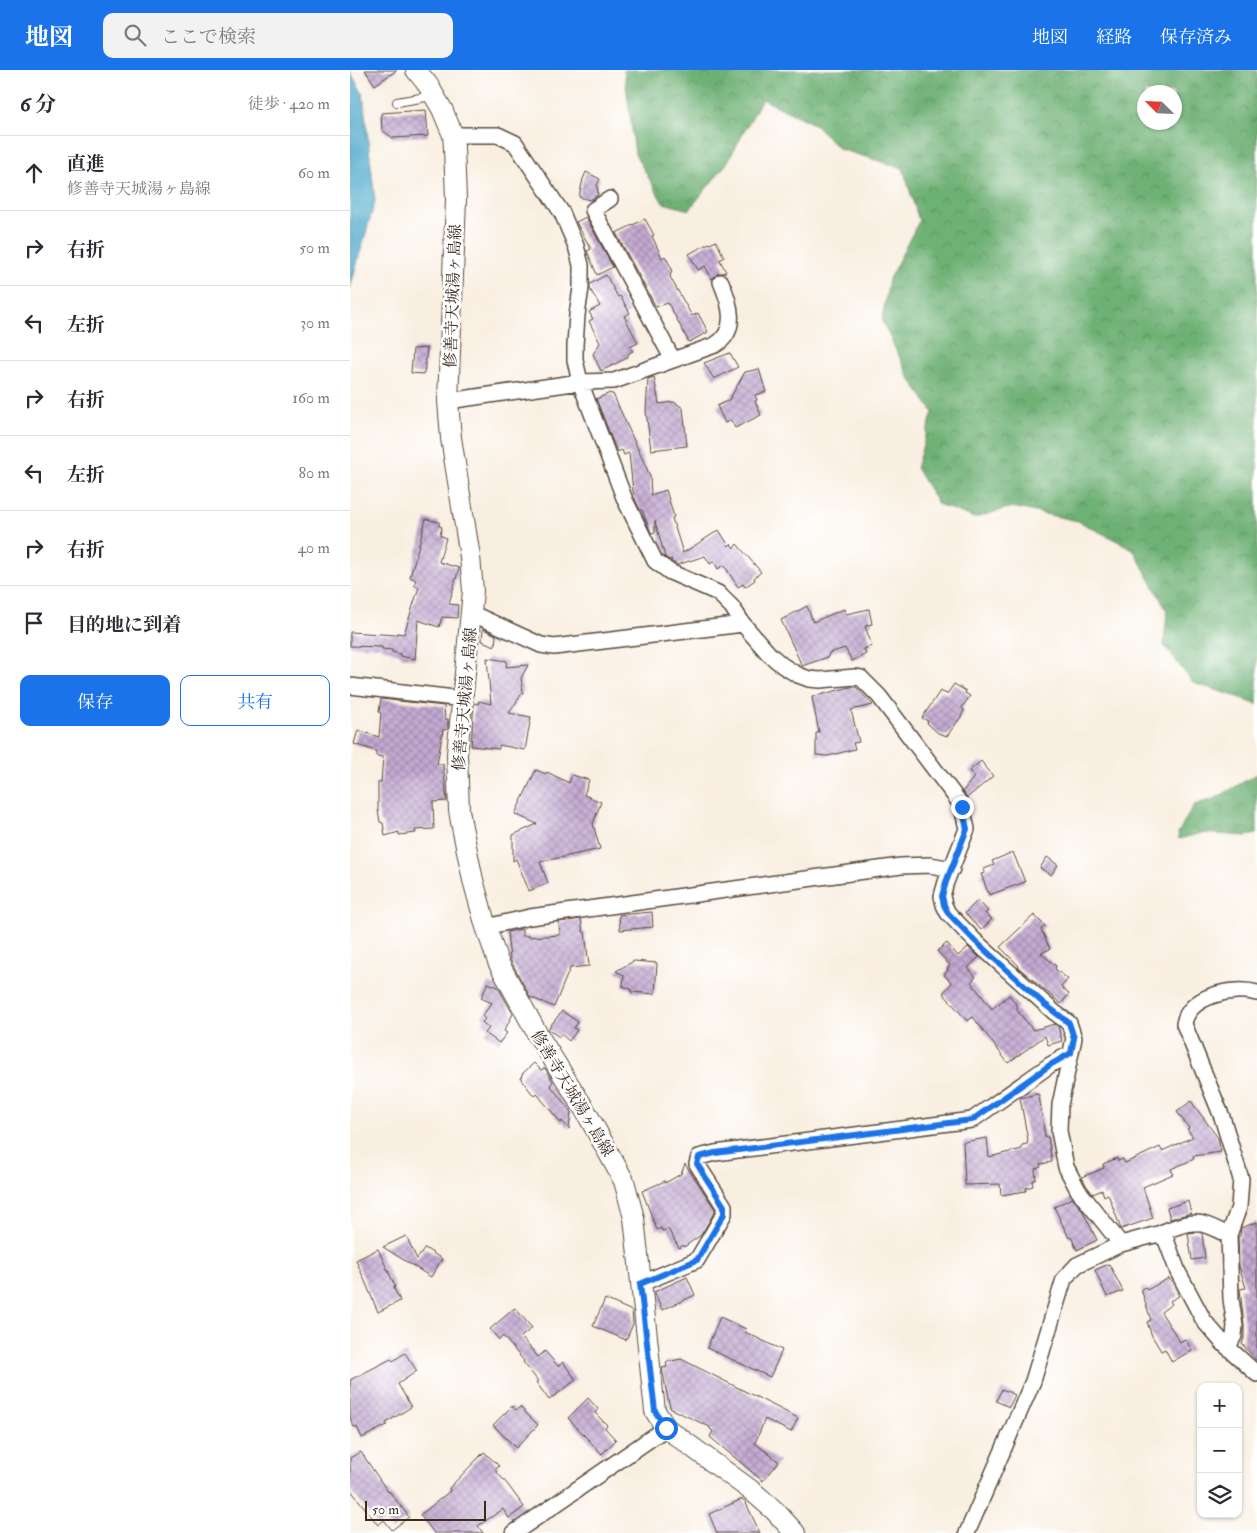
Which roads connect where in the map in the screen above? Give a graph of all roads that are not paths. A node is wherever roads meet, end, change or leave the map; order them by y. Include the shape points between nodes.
1 (416, 70) edge
2 (434, 95) junction
3 (397, 102) dead end
4 (453, 135) junction
5 (610, 199) dead end
6 (721, 282) dead end
7 (673, 360) junction
8 (580, 382) junction
9 (448, 401) junction
10 (471, 613) junction
11 (743, 624) junction
12 (350, 686) edge
13 (463, 700) junction
14 (952, 869) junction
15 (486, 926) junction
16 (1257, 993) edge
17 (1071, 1053) junction
18 (1158, 1234) junction
19 (1229, 1235) junction
20 (1121, 1244) junction
21 (640, 1284) junction
22 (1228, 1347) junction
23 (1257, 1374) edge
24 (666, 1428) junction
25 (514, 1533) edge
26 (795, 1533) edge
27 (967, 1533) edge

1 - 2 main road, 修善寺天城湯ヶ島線
2 - 3 lane
2 - 4 main road, 修善寺天城湯ヶ島線
4 - 8 street via 498,135 515,143 562,213 581,265 575,346
4 - 9 main road, 修善寺天城湯ヶ島線 via 456,199
5 - 7 street via 593,210
6 - 7 street via 730,306 730,323 724,339
7 - 8 street via 614,382
8 - 9 street
8 - 11 street via 622,492 655,561 670,572 718,593
9 - 10 main road, 修善寺天城湯ヶ島線 via 454,462 470,557
10 - 11 street via 541,645 554,647
10 - 13 main road, 修善寺天城湯ヶ島線
11 - 14 street via 768,654 798,675 820,680 855,677 871,686 962,807 967,829
12 - 13 street
13 - 15 main road, 修善寺天城湯ヶ島線 via 457,754 459,810
14 - 15 street via 930,865 901,866 530,916
14 - 17 street via 942,896 948,913 1048,1008 1069,1023 1074,1038
15 - 21 main road, 修善寺天城湯ヶ島線 via 498,962 624,1181 634,1218
16 - 19 street via 1234,990 1214,993 1196,1006 1184,1024 1222,1117 1241,1179 1239,1208
17 - 20 street via 1060,1105 1059,1131 1066,1167 1078,1190
17 - 21 street via 972,1120 699,1157 697,1164 724,1206 724,1214 697,1260
18 - 19 street via 1194,1223
18 - 20 street
18 - 22 street via 1166,1240 1178,1272 1204,1321
19 - 22 street via 1230,1299 1235,1326
20 - 27 street via 1077,1265 1064,1279 1033,1382
21 - 24 main road, 修善寺天城湯ヶ島線 via 655,1411
22 - 23 street
24 - 25 street
24 - 26 main road, 修善寺天城湯ヶ島線 via 752,1491

